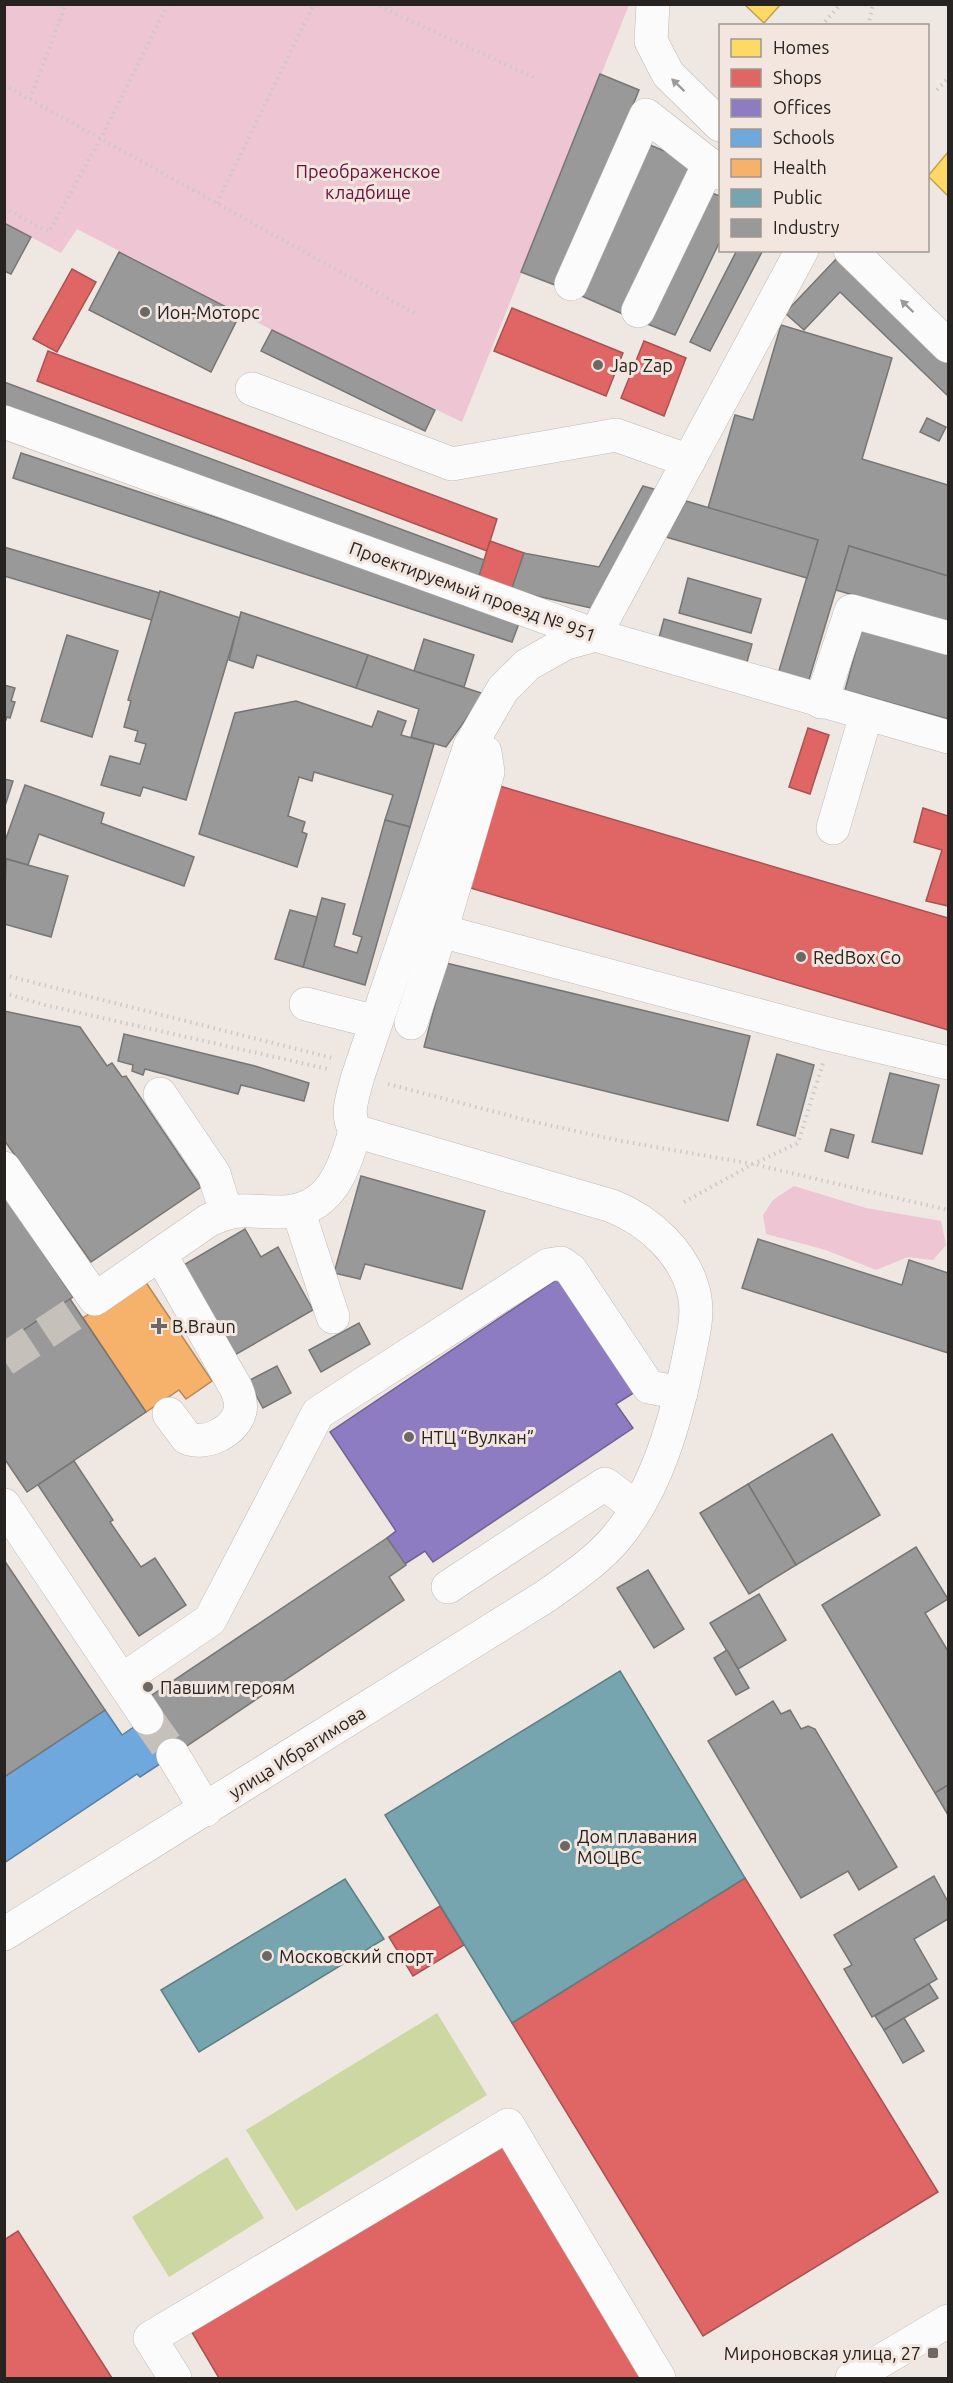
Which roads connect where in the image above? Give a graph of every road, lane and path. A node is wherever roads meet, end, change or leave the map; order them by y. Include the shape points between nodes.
1 (66, 4) edge
2 (168, 4) edge
3 (314, 4) edge
4 (374, 4) edge
5 (653, 4) edge
6 (841, 4) edge
7 (873, 4) edge
8 (823, 24) edge
9 (868, 24) edge
10 (948, 78) edge
11 (537, 79) dead end
12 (4, 86) edge
13 (937, 90) dead end
14 (30, 99) junction
15 (719, 125) edge
16 (101, 138) junction
17 (715, 168) edge
18 (217, 203) junction
19 (4, 208) edge
20 (801, 252) edge
21 (852, 252) edge
22 (571, 284) dead end
23 (638, 311) dead end
24 (416, 314) dead end
25 (948, 346) edge
26 (252, 389) dead end
27 (4, 422) edge
28 (689, 461) junction
29 (595, 635) junction
30 (948, 638) edge
31 (821, 702) junction
32 (866, 715) junction
33 (948, 737) edge
34 (470, 746) junction
35 (833, 828) dead end
36 (441, 931) junction
37 (4, 975) edge
38 (4, 993) edge
39 (306, 1004) dead end
40 (376, 1022) junction
41 (411, 1023) dead end
42 (832, 1035) junction
43 (948, 1063) edge
44 (360, 1071) junction
45 (160, 1094) dead end
46 (355, 1131) junction
47 (753, 1164) junction
48 (4, 1168) edge
49 (684, 1202) dead end
50 (298, 1210) junction
51 (948, 1210) edge
52 (226, 1212) junction
53 (160, 1254) junction
54 (333, 1317) dead end
55 (681, 1393) junction
56 (169, 1414) dead end
57 (4, 1505) edge
58 (637, 1508) junction
59 (448, 1587) dead end
60 (122, 1680) junction
61 (147, 1718) tunnel mouth
62 (173, 1755) tunnel mouth
63 (206, 1810) junction
64 (4, 1934) edge
65 (948, 2321) edge
66 (175, 2379) edge
67 (659, 2379) edge
68 (852, 2379) edge

1 - 14 path
2 - 16 path
3 - 18 path
4 - 11 path
15 -> 5 street via 668,74 651,41
6 - 8 path
7 - 9 path
10 - 13 path
12 - 14 path
14 - 16 path
16 - 18 path
16 - 19 path via 49,232
17 - 22 street via 646,115
17 - 23 street
18 - 24 path
20 - 28 street
25 -> 21 street
26 - 28 street via 452,464 616,435
27 - 29 street, Проектируемый проезд № 951
28 - 29 street
29 - 31 street, Проектируемый проезд № 951
29 - 34 street via 517,661
30 - 31 street via 851,611
31 - 32 street, Проектируемый проезд № 951
32 - 33 street, Проектируемый проезд № 951
32 - 35 street
34 - 36 street via 485,752 488,772
34 - 40 street
36 - 41 street
36 - 42 street
37 - 44 path
38 - 44 path via 250,1050
39 - 40 street
40 - 44 street
42 - 43 street
42 - 47 path via 798,1143
44 - 46 street via 349,1114
44 - 47 path via 526,1120
45 - 52 street via 214,1174
46 - 50 street via 338,1179 321,1198
46 - 55 street, улица Ибрагимова via 612,1206 642,1221 682,1262 694,1294 694,1329
47 - 49 path
47 - 51 path
48 - 53 street via 86,1305
50 - 52 street
50 - 54 street
52 - 53 street
53 - 56 street via 240,1399 235,1422 203,1442 187,1438
55 - 58 street, улица Ибрагимова via 666,1445
55 - 60 street via 649,1388 570,1270 561,1263 548,1265 318,1413 210,1620
57 - 60 street
58 - 59 street via 605,1484
58 - 63 street, улица Ибрагимова via 616,1538 587,1567 546,1596
60 - 61 street
62 - 63 street
63 - 64 street, улица Ибрагимова
65 - 68 street
66 - 67 street via 150,2338 508,2125

